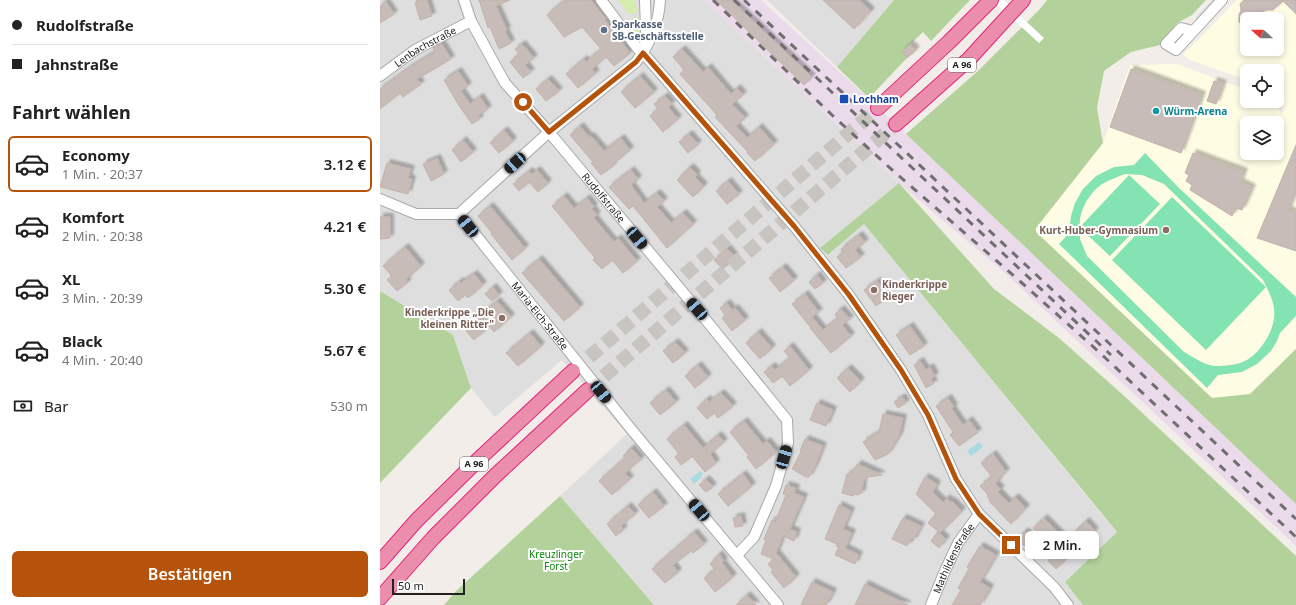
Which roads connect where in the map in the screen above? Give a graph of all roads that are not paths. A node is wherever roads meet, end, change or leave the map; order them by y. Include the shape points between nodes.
1 (464, 0) edge
2 (601, 0) edge
3 (645, 0) edge
4 (660, 0) edge
5 (991, 0) edge
6 (1023, 0) edge
7 (1222, 0) edge
8 (471, 21) junction
9 (1193, 31) dead end
10 (643, 53) junction
11 (380, 76) edge
12 (878, 108) tunnel mouth
13 (896, 124) tunnel mouth
14 (549, 132) junction
15 (380, 199) edge
16 (458, 214) junction
17 (573, 371) tunnel mouth
18 (588, 390) tunnel mouth
19 (979, 514) junction
20 (737, 555) junction
21 (380, 562) edge
22 (380, 598) edge
23 (778, 605) edge
24 (932, 605) edge
25 (1068, 605) edge

1 - 8 street, Rudolfstraße
2 - 10 street
3 - 10 street via 646,31
4 - 10 street via 660,13 652,38
5 - 12 highway, A 96
6 - 13 highway, A 96 via 969,59
7 - 9 street
8 - 11 street, Lenbachstraße via 416,50
8 - 14 street, Rudolfstraße via 505,83
10 - 14 street via 636,62
10 - 19 street via 794,226 849,295 901,370 928,415 956,479
14 - 16 street
14 - 20 street, Rudolfstraße via 787,420 788,443 776,486 754,536
15 - 16 street via 416,214
16 - 20 street, Maria-Eich-Straße via 630,429
17 - 21 highway, A 96 via 416,521
18 - 22 highway, A 96 via 496,475 433,538
19 - 24 street, Mathildenstraße via 958,543
19 - 25 street via 1054,587
20 - 23 street, Maria-Eich-Straße

